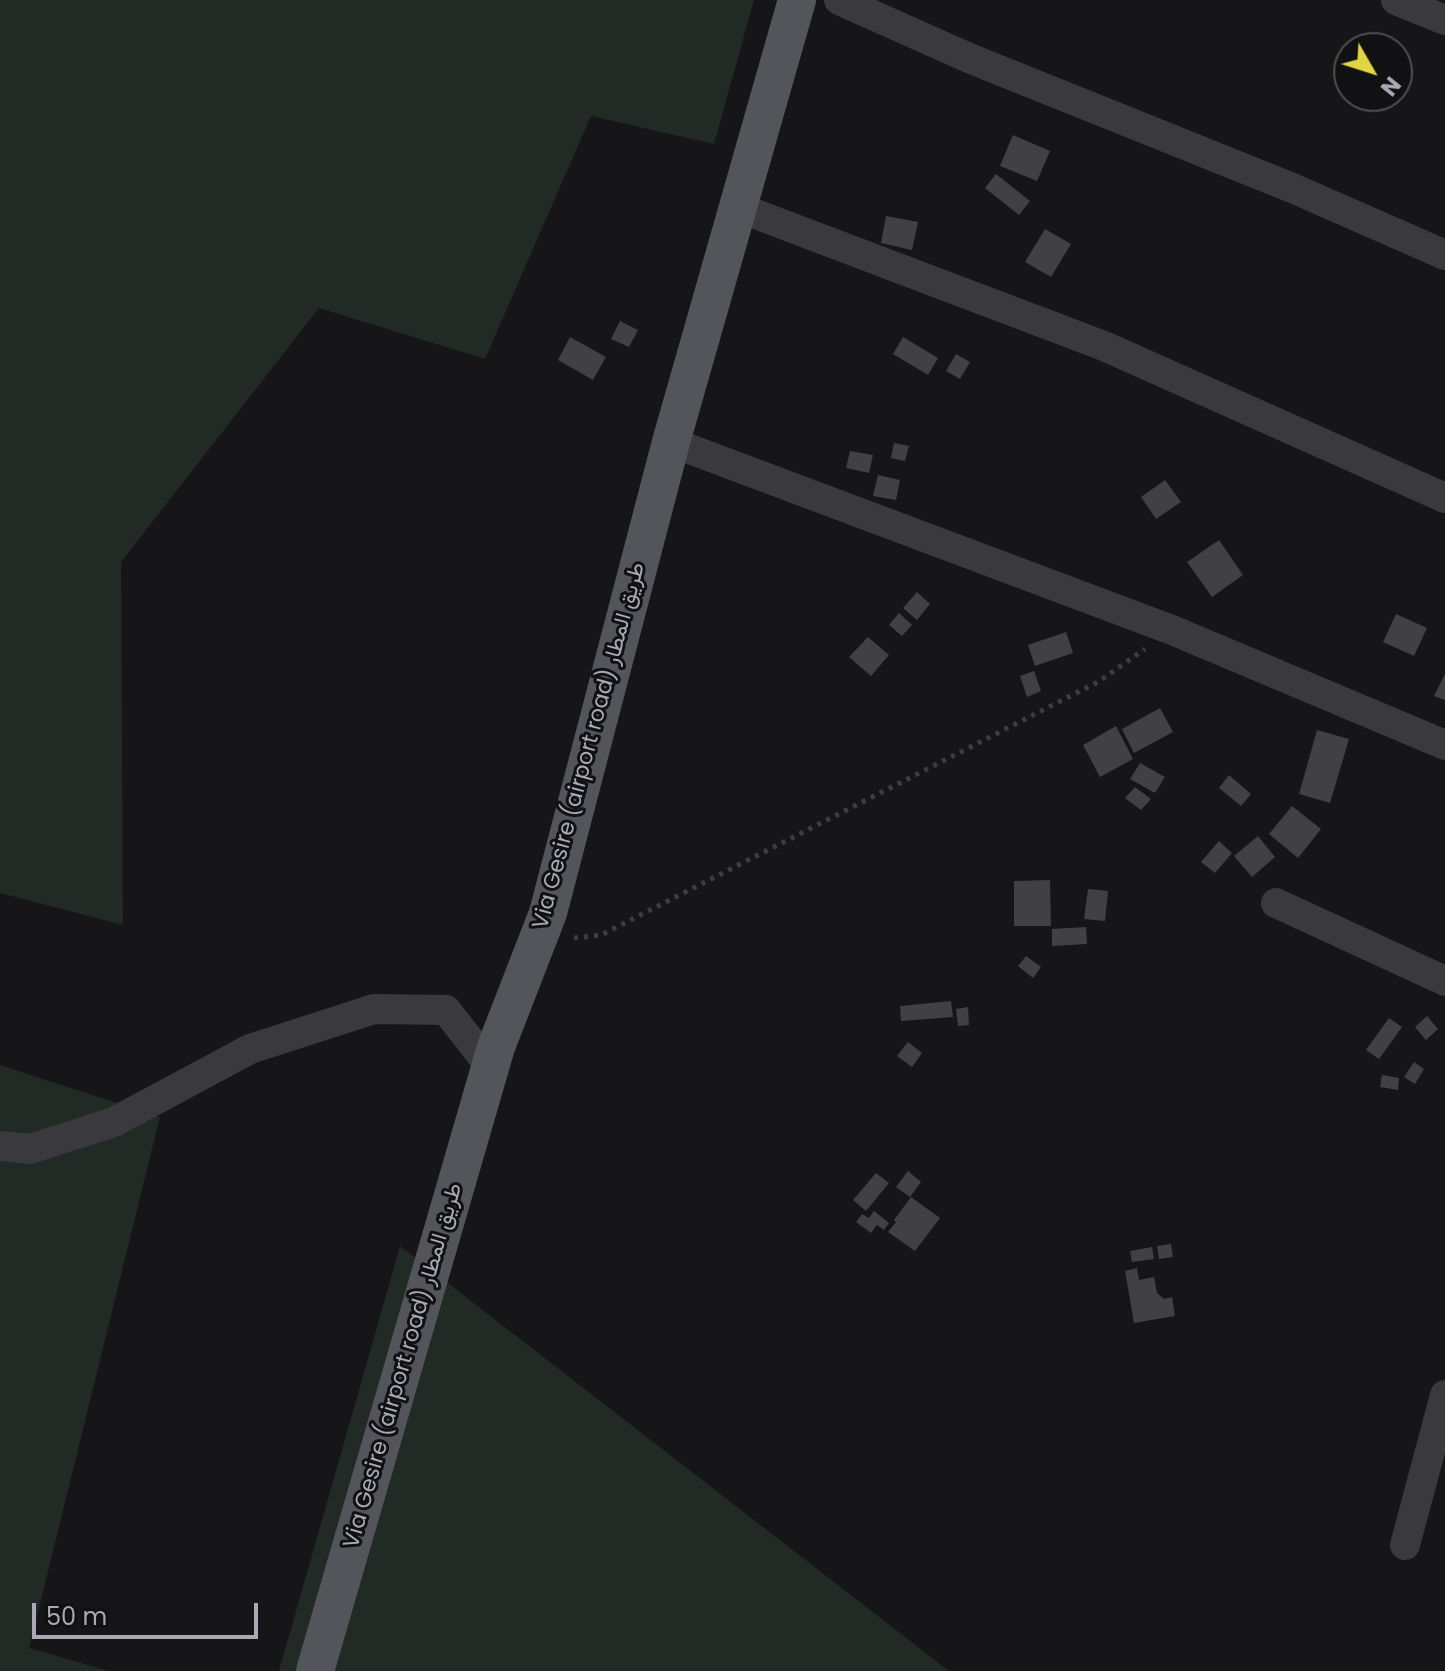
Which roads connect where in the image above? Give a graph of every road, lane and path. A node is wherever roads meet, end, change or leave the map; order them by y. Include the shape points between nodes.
1 (797, 0) edge
2 (839, 0) edge
3 (1396, 0) edge
4 (1445, 20) edge
5 (737, 207) junction
6 (1445, 255) edge
7 (671, 442) junction
8 (1445, 498) edge
9 (1172, 630) junction
10 (1445, 745) edge
11 (1276, 903) dead end
12 (537, 942) junction
13 (1445, 981) edge
14 (490, 1066) junction
15 (0, 1146) edge
16 (1445, 1395) edge
17 (1405, 1545) dead end
18 (315, 1671) edge

1 - 5 main road, Via Gesire (airport road) طريق المطار
2 - 6 street
3 - 4 street
5 - 7 main road, Via Gesire (airport road) طريق المطار
5 - 8 street via 1104,346
7 - 9 street
7 - 12 main road, Via Gesire (airport road) طريق المطار
9 - 10 street
9 - 12 path via 1098,682 601,935
11 - 13 street
12 - 14 main road, Via Gesire (airport road) طريق المطار
14 - 15 street via 446,1010 374,1009 250,1049 114,1122 30,1149
14 - 18 main road, Via Gesire (airport road) طريق المطار
16 - 17 street

